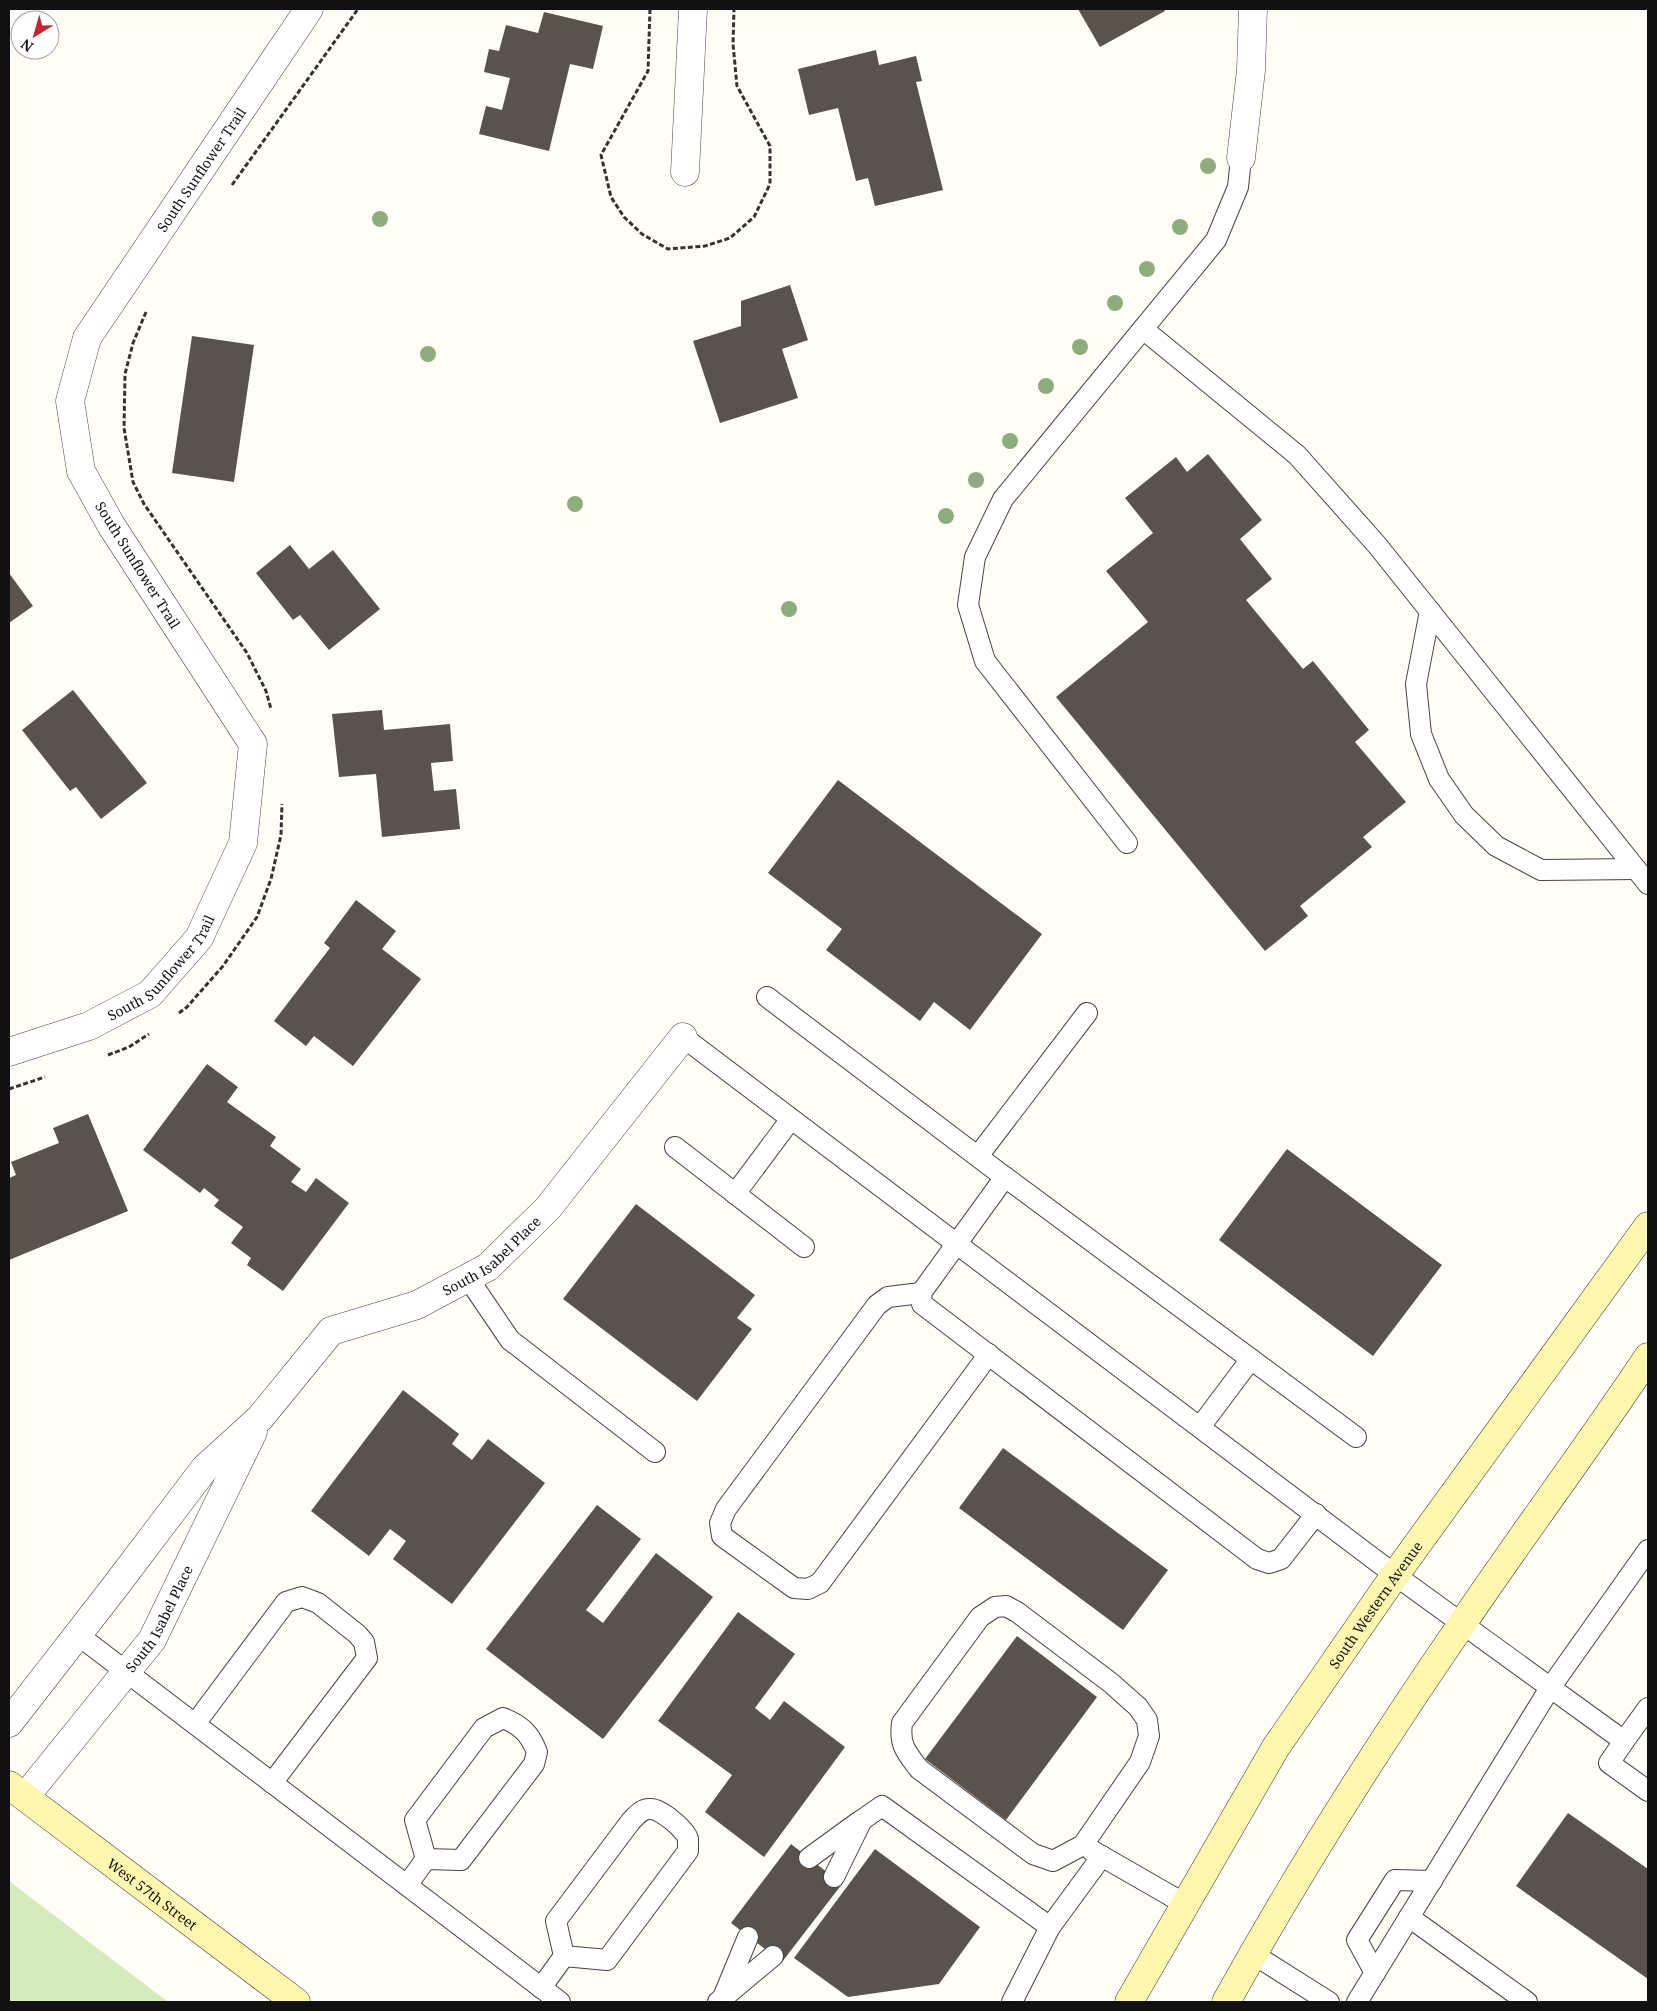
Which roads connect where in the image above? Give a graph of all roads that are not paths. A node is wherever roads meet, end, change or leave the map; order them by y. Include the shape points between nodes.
1 (309, 9) edge
2 (693, 9) edge
3 (1252, 9) edge
4 (1241, 158) joint
5 (685, 172) dead end
6 (1143, 329) junction
7 (1430, 611) junction
8 (1127, 843) dead end
9 (1642, 876) edge
10 (767, 997) dead end
11 (1087, 1012) dead end
12 (682, 1037) joint
13 (9, 1052) edge
14 (791, 1119) junction
15 (675, 1147) dead end
16 (978, 1156) junction
17 (1006, 1178) junction
18 (734, 1194) junction
19 (1648, 1226) edge
20 (956, 1243) junction
21 (804, 1248) dead end
22 (468, 1278) junction
23 (921, 1293) junction
24 (989, 1354) junction
25 (1648, 1357) edge
26 (1251, 1359) junction
27 (260, 1418) junction
28 (1200, 1427) junction
29 (1356, 1437) dead end
30 (655, 1452) dead end
31 (1316, 1514) junction
32 (1648, 1550) edge
33 (1395, 1575) junction
34 (1462, 1624) junction
35 (78, 1634) junction
36 (127, 1672) junction
37 (1550, 1688) junction
38 (1648, 1708) edge
39 (9, 1723) edge
40 (195, 1724) junction
41 (1624, 1741) junction
42 (272, 1782) junction
43 (17, 1791) edge
44 (1648, 1791) edge
45 (862, 1820) junction
46 (1083, 1846) junction
47 (1102, 1856) junction
48 (809, 1858) dead end
49 (426, 1859) junction
50 (834, 1877) dead end
51 (1432, 1881) junction
52 (407, 1885) junction
53 (1185, 1904) junction
54 (1410, 1917) junction
55 (1050, 1927) junction
56 (748, 1937) dead end
57 (1253, 1954) junction
58 (564, 1956) junction
59 (773, 1956) dead end
60 (1376, 1973) junction
61 (541, 1988) junction
62 (721, 1999) edge
63 (296, 2002) edge
64 (560, 2002) edge
65 (1012, 2002) edge
66 (1129, 2002) edge
67 (1226, 2002) edge
68 (1329, 2002) edge
69 (1357, 2002) edge
70 (1527, 2002) edge

1 - 13 street, South Sunflower Trail via 86,338 70,401 80,471 253,744 243,843 199,938 150,994 89,1026
2 - 5 street
3 - 4 street via 1252,70
4 - 6 lane via 1238,186 1216,240
6 - 7 lane via 1297,455
6 - 8 lane via 1003,499 975,557 968,605 985,662
7 - 9 lane
7 - 9 lane via 1416,684 1421,734 1439,779 1464,815 1496,846 1541,870
10 - 16 lane
11 - 16 lane
12 - 14 lane
12 - 22 street, South Isabel Place via 548,1208 488,1267
14 - 18 lane
14 - 20 lane
15 - 18 lane
16 - 17 lane
17 - 20 lane
17 - 26 lane
18 - 21 lane
19 - 33 main road, South Western Avenue
20 - 23 lane
20 - 28 lane
22 - 27 street, South Isabel Place via 417,1305 331,1330
22 - 30 lane via 510,1340
23 - 24 lane via 922,1304
23 - 24 lane via 888,1298 877,1305 726,1510 720,1523 722,1536 794,1588 808,1589 820,1583
24 - 31 lane via 1258,1559 1269,1563 1282,1559
25 - 34 main road
26 - 28 lane
26 - 29 lane
27 - 35 street, South Isabel Place via 205,1468
27 - 36 street, South Isabel Place via 152,1640
28 - 31 lane
31 - 33 lane
32 - 37 lane
33 - 34 lane
33 - 53 main road, South Western Avenue via 1276,1747
34 - 37 lane
34 - 57 main road via 1348,1797
35 - 36 lane
35 - 39 street, South Isabel Place
36 - 40 lane
36 - 43 street, South Isabel Place
37 - 41 lane
37 - 51 lane
38 - 41 lane
40 - 42 lane
40 - 42 lane via 286,1602 302,1597 318,1603 357,1634 364,1642 367,1658
41 - 44 lane via 1609,1762
42 - 52 lane
43 - 63 main road, West 57th Street
45 - 48 lane
45 - 50 lane
45 - 55 lane via 882,1806
46 - 46 lane via 1140,1762 1149,1736 1147,1720 1112,1683 1017,1612 1006,1606 995,1607 980,1617 902,1723 900,1736 905,1751 919,1768 1033,1854 1053,1861
46 - 47 lane
47 - 53 lane
47 - 55 lane
49 - 49 lane via 461,1860 534,1764 537,1752 525,1730 514,1722 503,1718 484,1728 415,1820
49 - 52 lane
51 - 54 lane
51 - 60 lane via 1395,1880 1356,1940
52 - 61 lane
53 - 66 main road, South Western Avenue
54 - 60 lane
54 - 70 lane
55 - 65 lane
56 - 62 lane
57 - 67 main road
57 - 68 lane
58 - 58 lane via 556,1921 631,1821 640,1811 652,1809 680,1827 688,1838 688,1852 607,1960
58 - 61 lane
59 - 62 lane
60 - 69 lane
61 - 64 lane

